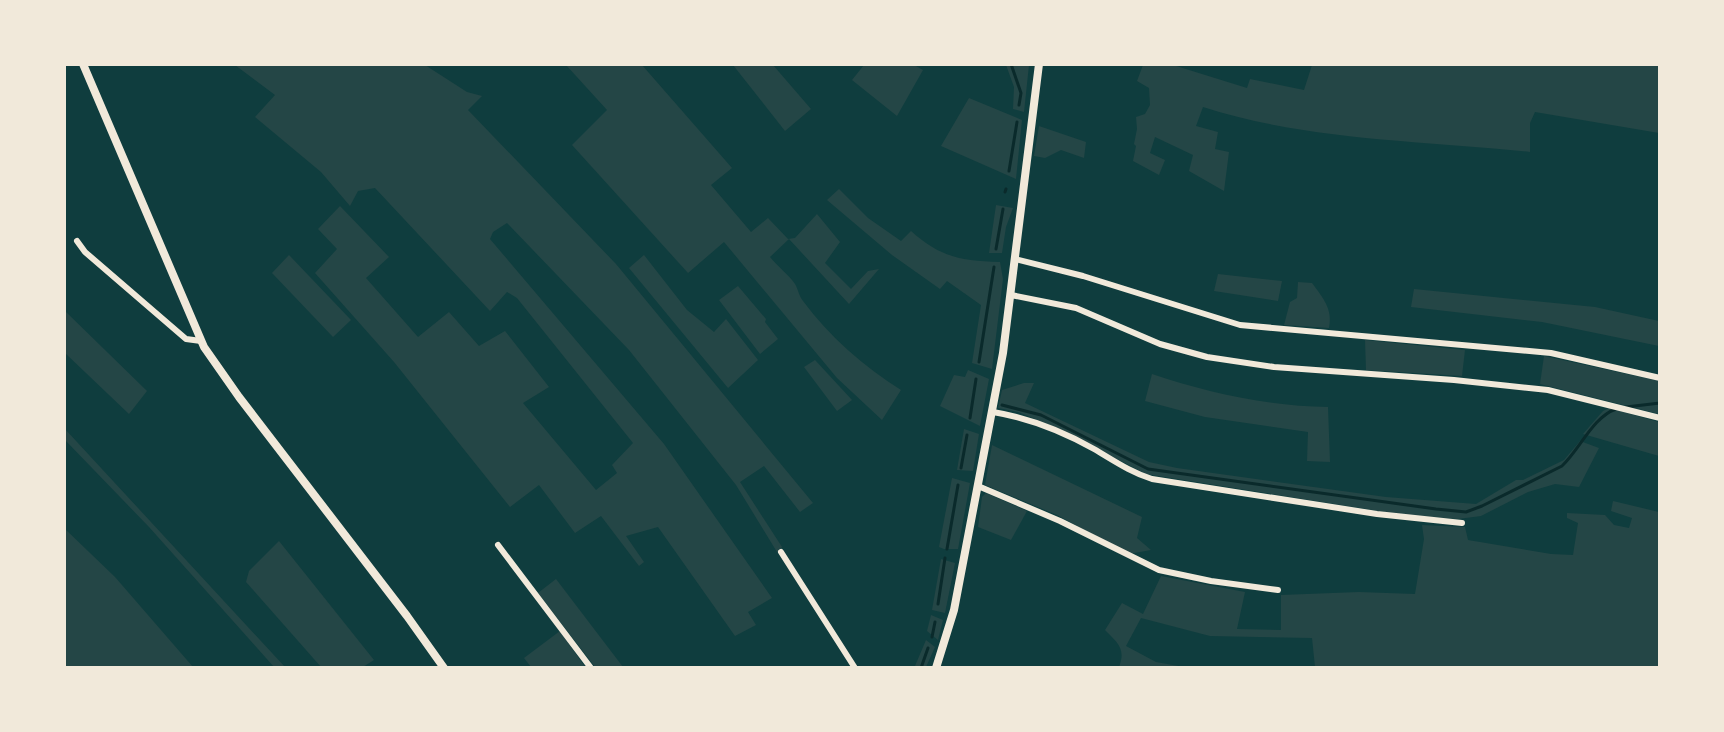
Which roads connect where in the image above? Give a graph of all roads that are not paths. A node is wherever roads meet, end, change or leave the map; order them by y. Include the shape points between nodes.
1 (83, 64) edge
2 (1039, 64) edge
3 (77, 242) dead end
4 (1015, 259) junction
5 (1011, 296) junction
6 (201, 341) junction
7 (1659, 378) edge
8 (993, 412) junction
9 (1659, 418) edge
10 (978, 486) junction
11 (1462, 522) dead end
12 (498, 545) dead end
13 (781, 552) dead end
14 (1278, 590) dead end
15 (444, 668) edge
16 (591, 668) edge
17 (855, 668) edge
18 (936, 668) edge

1 - 6 street
2 - 4 street
3 - 6 street via 186,339
4 - 5 street
4 - 7 street via 1240,325 1551,353
5 - 8 street
5 - 9 street via 1076,308 1160,344 1240,363 1548,390
6 - 15 street via 224,378
8 - 10 street
8 - 11 street via 1053,429 1129,471 1152,479 1377,514
10 - 14 street via 1159,570
10 - 18 street via 954,610
12 - 16 street
13 - 17 street

